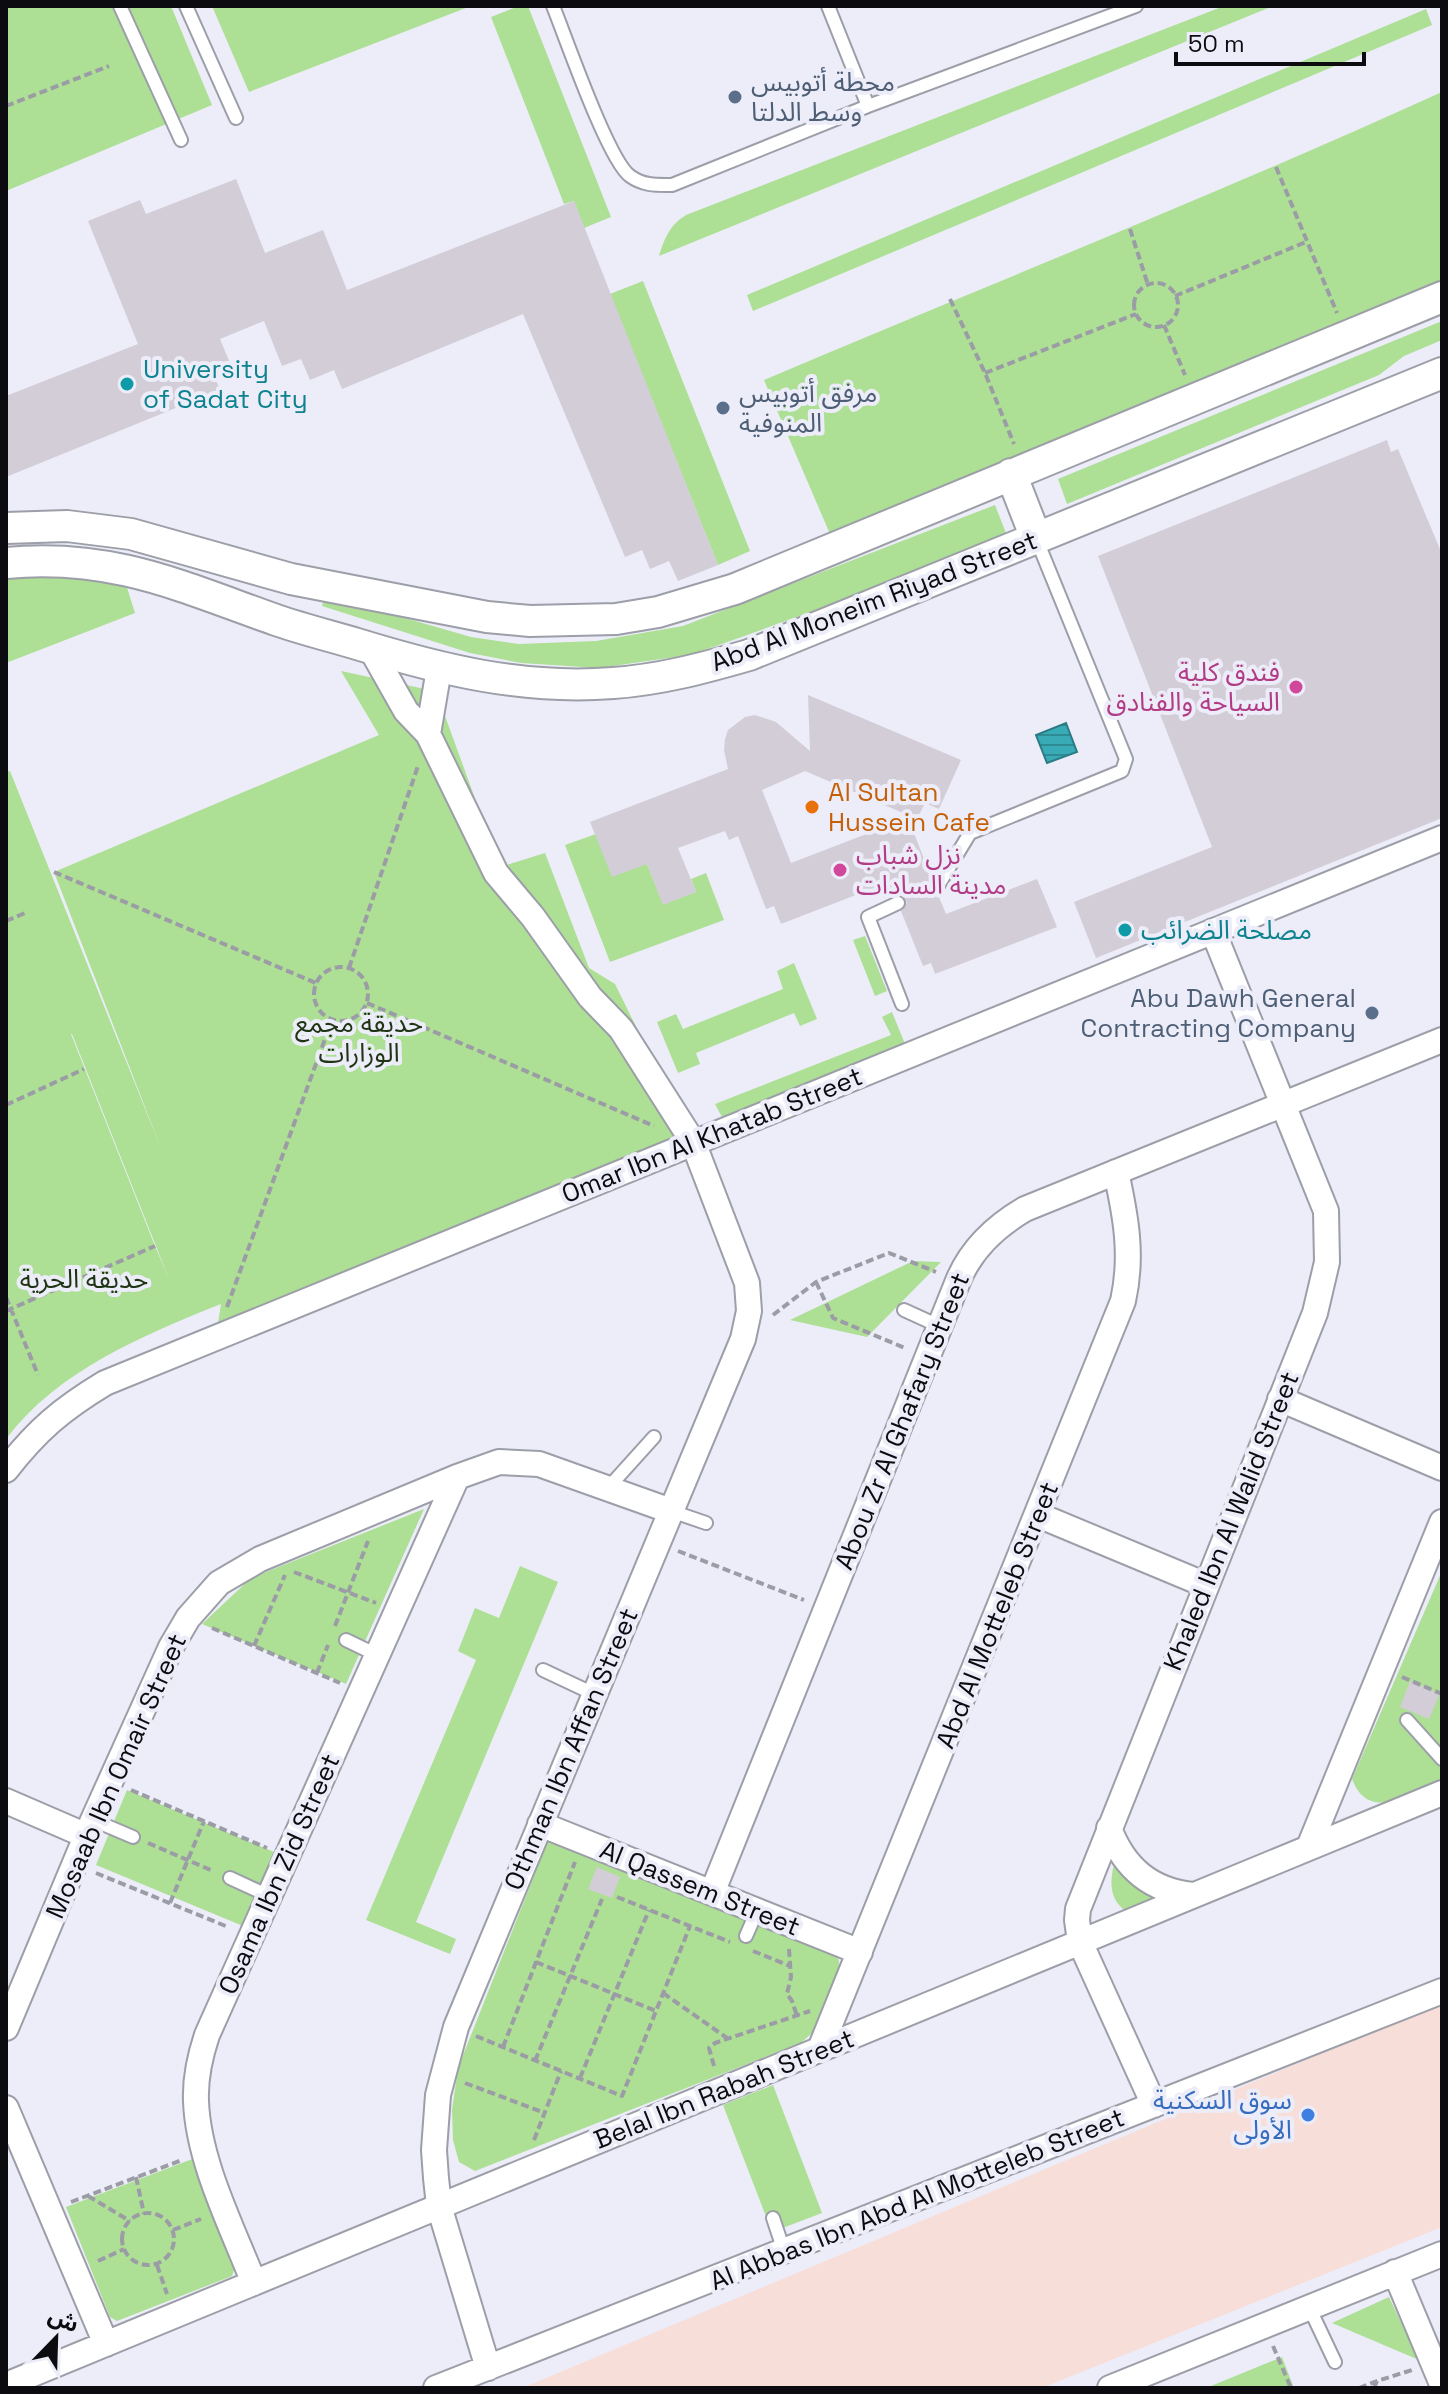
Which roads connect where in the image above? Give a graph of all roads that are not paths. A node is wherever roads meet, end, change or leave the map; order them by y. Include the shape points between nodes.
1 (120, 6) edge
2 (186, 6) edge
3 (553, 6) edge
4 (828, 6) edge
5 (1136, 6) edge
6 (868, 106) junction
7 (236, 118) dead end
8 (181, 140) dead end
9 (1442, 297) edge
10 (1442, 373) edge
11 (1017, 471) junction
12 (6, 528) edge
13 (1036, 538) junction
14 (6, 563) edge
15 (291, 579) junction
16 (279, 621) junction
17 (371, 649) junction
18 (439, 669) junction
19 (428, 734) junction
20 (1442, 838) edge
21 (936, 889) dead end
22 (898, 903) dead end
23 (1213, 931) junction
24 (902, 1004) dead end
25 (1441, 1043) edge
26 (1283, 1105) junction
27 (693, 1142) junction
28 (1116, 1172) junction
29 (904, 1310) dead end
30 (939, 1326) junction
31 (1280, 1399) junction
32 (654, 1437) dead end
33 (1442, 1468) edge
34 (6, 1470) edge
35 (457, 1477) junction
36 (608, 1488) junction
37 (671, 1511) junction
38 (1038, 1515) junction
39 (1442, 1522) edge
40 (706, 1523) dead end
41 (1206, 1585) junction
42 (346, 1640) dead end
43 (377, 1655) junction
44 (543, 1670) dead end
45 (594, 1694) junction
46 (1407, 1720) dead end
47 (1442, 1759) edge
48 (1442, 1793) edge
49 (6, 1801) edge
50 (540, 1824) junction
51 (90, 1828) junction
52 (1109, 1828) junction
53 (133, 1837) road end
54 (1309, 1847) junction
55 (230, 1878) road end
56 (712, 1893) junction
57 (1194, 1895) junction
58 (269, 1896) junction
59 (757, 1911) junction
60 (1080, 1942) junction
61 (747, 1943) road end
62 (860, 1952) junction
63 (1442, 1991) edge
64 (6, 2028) edge
65 (820, 2049) junction
66 (1154, 2105) junction
67 (6, 2108) edge
68 (439, 2206) junction
69 (773, 2218) dead end
70 (784, 2251) junction
71 (1442, 2254) edge
72 (1395, 2272) junction
73 (254, 2283) junction
74 (1309, 2307) junction
75 (106, 2344) junction
76 (1335, 2362) dead end
77 (488, 2368) junction
78 (1438, 2374) edge
79 (6, 2385) edge
80 (436, 2388) edge
81 (1110, 2388) edge

1 - 8 lane
2 - 7 lane
3 - 6 lane via 611,149 628,175 647,185 672,185
4 - 6 lane
5 - 6 lane
9 - 11 street
10 - 13 street, Abd Al Moneim Riyad Street
11 - 13 street
11 - 15 street via 735,589 616,619 544,622 487,617
12 - 15 street via 67,526 131,534
13 - 18 street, Abd Al Moneim Riyad Street via 705,668 568,685
13 - 21 lane via 1126,765 970,833
14 - 16 street, Abd Al Moneim Riyad Street via 120,568
15 - 16 street
16 - 17 street, Abd Al Moneim Riyad Street
17 - 18 street, Abd Al Moneim Riyad Street
17 - 19 street, Othman Ibn Affan Street via 406,711
18 - 19 street
19 - 27 street, Othman Ibn Affan Street via 496,873 590,997 621,1029
20 - 23 street, Omar Ibn Al Khatab Street
22 - 24 lane via 868,917
23 - 26 street, Khaled Ibn Al Walid Street
23 - 27 street, Omar Ibn Al Khatab Street
25 - 26 street, Abou Zr Al Ghafary Street
26 - 28 street, Abou Zr Al Ghafary Street
26 - 31 street, Khaled Ibn Al Walid Street via 1326,1211 1328,1236 1323,1288
27 - 34 street, Omar Ibn Al Khatab Street via 105,1383 66,1407
27 - 37 street, Othman Ibn Affan Street via 747,1283 749,1311 743,1339
28 - 30 street, Abou Zr Al Ghafary Street via 1025,1209 985,1239 958,1281
28 - 38 street, Abd Al Motteleb Street via 1130,1252 1123,1301
29 - 30 lane
30 - 56 street, Abou Zr Al Ghafary Street
31 - 33 street
31 - 41 street, Khaled Ibn Al Walid Street
32 - 36 lane
35 - 36 street, Mosaab Ibn Omair Street via 486,1465 526,1462
35 - 43 street, Osama Ibn Zid Street
35 - 51 street, Mosaab Ibn Omair Street via 239,1570 211,1591 171,1647
36 - 37 street, Mosaab Ibn Omair Street
37 - 40 lane
37 - 45 street, Othman Ibn Affan Street
38 - 41 street
38 - 62 street, Abd Al Motteleb Street
39 - 54 street
41 - 52 street, Khaled Ibn Al Walid Street
42 - 43 lane
43 - 58 street, Osama Ibn Zid Street
44 - 45 lane
45 - 50 street, Othman Ibn Affan Street
46 - 47 lane
48 - 54 street, Belal Ibn Rabah Street
49 - 51 street
50 - 56 street, Al Qassem Street
50 - 68 street, Othman Ibn Affan Street via 456,2027 442,2074 434,2150
51 - 53 lane
51 - 64 street, Mosaab Ibn Omair Street
52 - 57 street via 1135,1872 1163,1889
52 - 60 street, Khaled Ibn Al Walid Street via 1078,1909
54 - 57 street, Belal Ibn Rabah Street
55 - 58 lane
56 - 59 street, Al Qassem Street
57 - 60 street, Belal Ibn Rabah Street
58 - 73 street, Osama Ibn Zid Street via 207,2035 195,2099 204,2152
59 - 61 lane
59 - 62 street, Al Qassem Street
60 - 65 street, Belal Ibn Rabah Street
60 - 66 street, Khaled Ibn Al Walid Street
62 - 65 street, Abd Al Motteleb Street
63 - 66 street, Al Abbas Ibn Abd Al Motteleb Street
65 - 68 street, Belal Ibn Rabah Street
66 - 70 street, Al Abbas Ibn Abd Al Motteleb Street
67 - 75 street
68 - 73 street, Belal Ibn Rabah Street
68 - 77 street, Othman Ibn Affan Street
69 - 70 lane
70 - 77 street, Al Abbas Ibn Abd Al Motteleb Street
71 - 72 street
72 - 74 street
72 - 78 street
73 - 75 street, Belal Ibn Rabah Street
74 - 76 lane
74 - 81 street
75 - 79 street, Belal Ibn Rabah Street
77 - 80 street, Al Abbas Ibn Abd Al Motteleb Street

